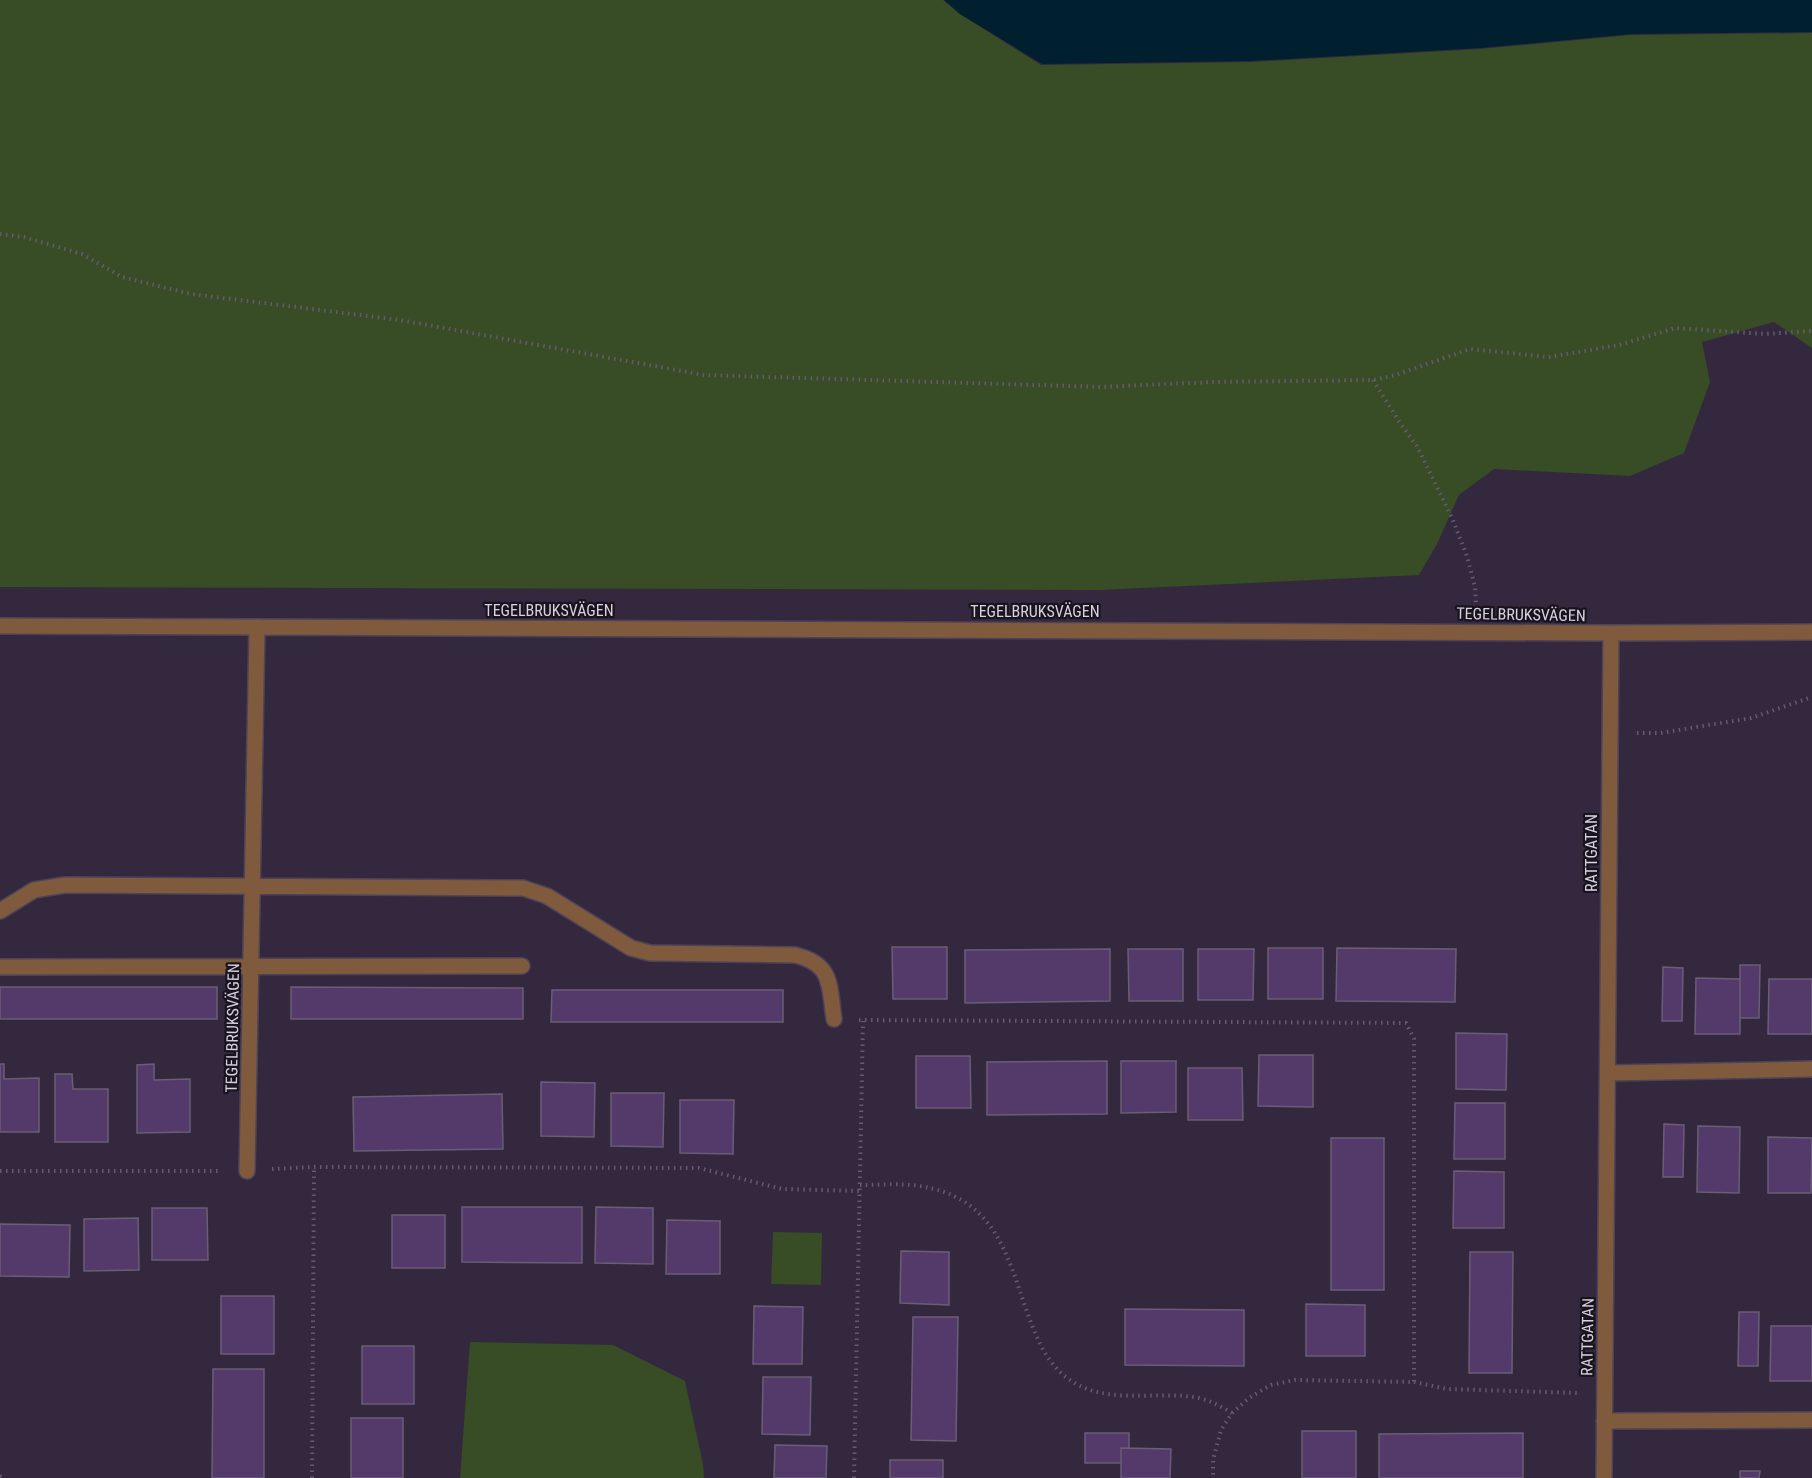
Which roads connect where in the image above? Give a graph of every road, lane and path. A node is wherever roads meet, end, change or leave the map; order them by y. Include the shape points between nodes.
1 (0, 234) edge
2 (1812, 331) edge
3 (1373, 380) junction
4 (0, 626) edge
5 (257, 627) junction
6 (1476, 631) junction
7 (1812, 632) edge
8 (1611, 633) junction
9 (1812, 698) edge
10 (1610, 733) junction
11 (253, 886) junction
12 (0, 910) edge
13 (251, 966) junction
14 (522, 966) dead end
15 (0, 967) edge
16 (834, 1019) joint
17 (863, 1021) junction
18 (1812, 1069) edge
19 (1608, 1073) junction
20 (314, 1167) junction
21 (0, 1171) edge
22 (247, 1171) junction
23 (860, 1185) junction
24 (860, 1191) junction
25 (1414, 1382) junction
26 (1604, 1394) junction
27 (1232, 1413) junction
28 (1604, 1420) junction
29 (1812, 1420) edge
30 (0, 1476) edge
31 (4, 1478) edge
32 (312, 1478) edge
33 (854, 1478) edge
34 (1213, 1478) edge
35 (1604, 1478) edge

1 - 3 path via 82,254 122,277 191,294 400,320 704,375 1102,387
2 - 3 path via 1765,334 1675,328 1619,345 1550,357 1470,349
3 - 6 path via 1417,446 1452,518 1475,587
4 - 5 street, TEGELBRUKSVÄGEN
5 - 6 street, TEGELBRUKSVÄGEN
5 - 11 street, TEGELBRUKSVÄGEN
6 - 8 street, TEGELBRUKSVÄGEN
7 - 8 street, TEGELBRUKSVÄGEN
8 - 10 street, RATTGATAN
9 - 10 path via 1750,718 1661,733
10 - 19 street, RATTGATAN
11 - 12 street via 65,885 34,890
11 - 13 street, TEGELBRUKSVÄGEN
11 - 16 street via 523,888 547,896 631,948 650,953 795,955 810,959 827,976
13 - 14 street
13 - 15 street
13 - 22 street, TEGELBRUKSVÄGEN
16 - 17 path
17 - 23 path
17 - 25 path via 1406,1023 1414,1039
18 - 19 street
19 - 26 street, RATTGATAN
20 - 22 path
20 - 24 path via 699,1168 782,1189
20 - 32 path
21 - 22 path
23 - 24 path
23 - 27 path via 918,1185 949,1193 986,1219 997,1233 1044,1352 1065,1377 1083,1388 1117,1395 1194,1397
24 - 33 path
25 - 26 path via 1447,1389
25 - 27 path via 1295,1380 1271,1385
26 - 28 street, RATTGATAN
27 - 34 path via 1221,1430
28 - 29 street
28 - 35 street, RATTGATAN
30 - 31 path

